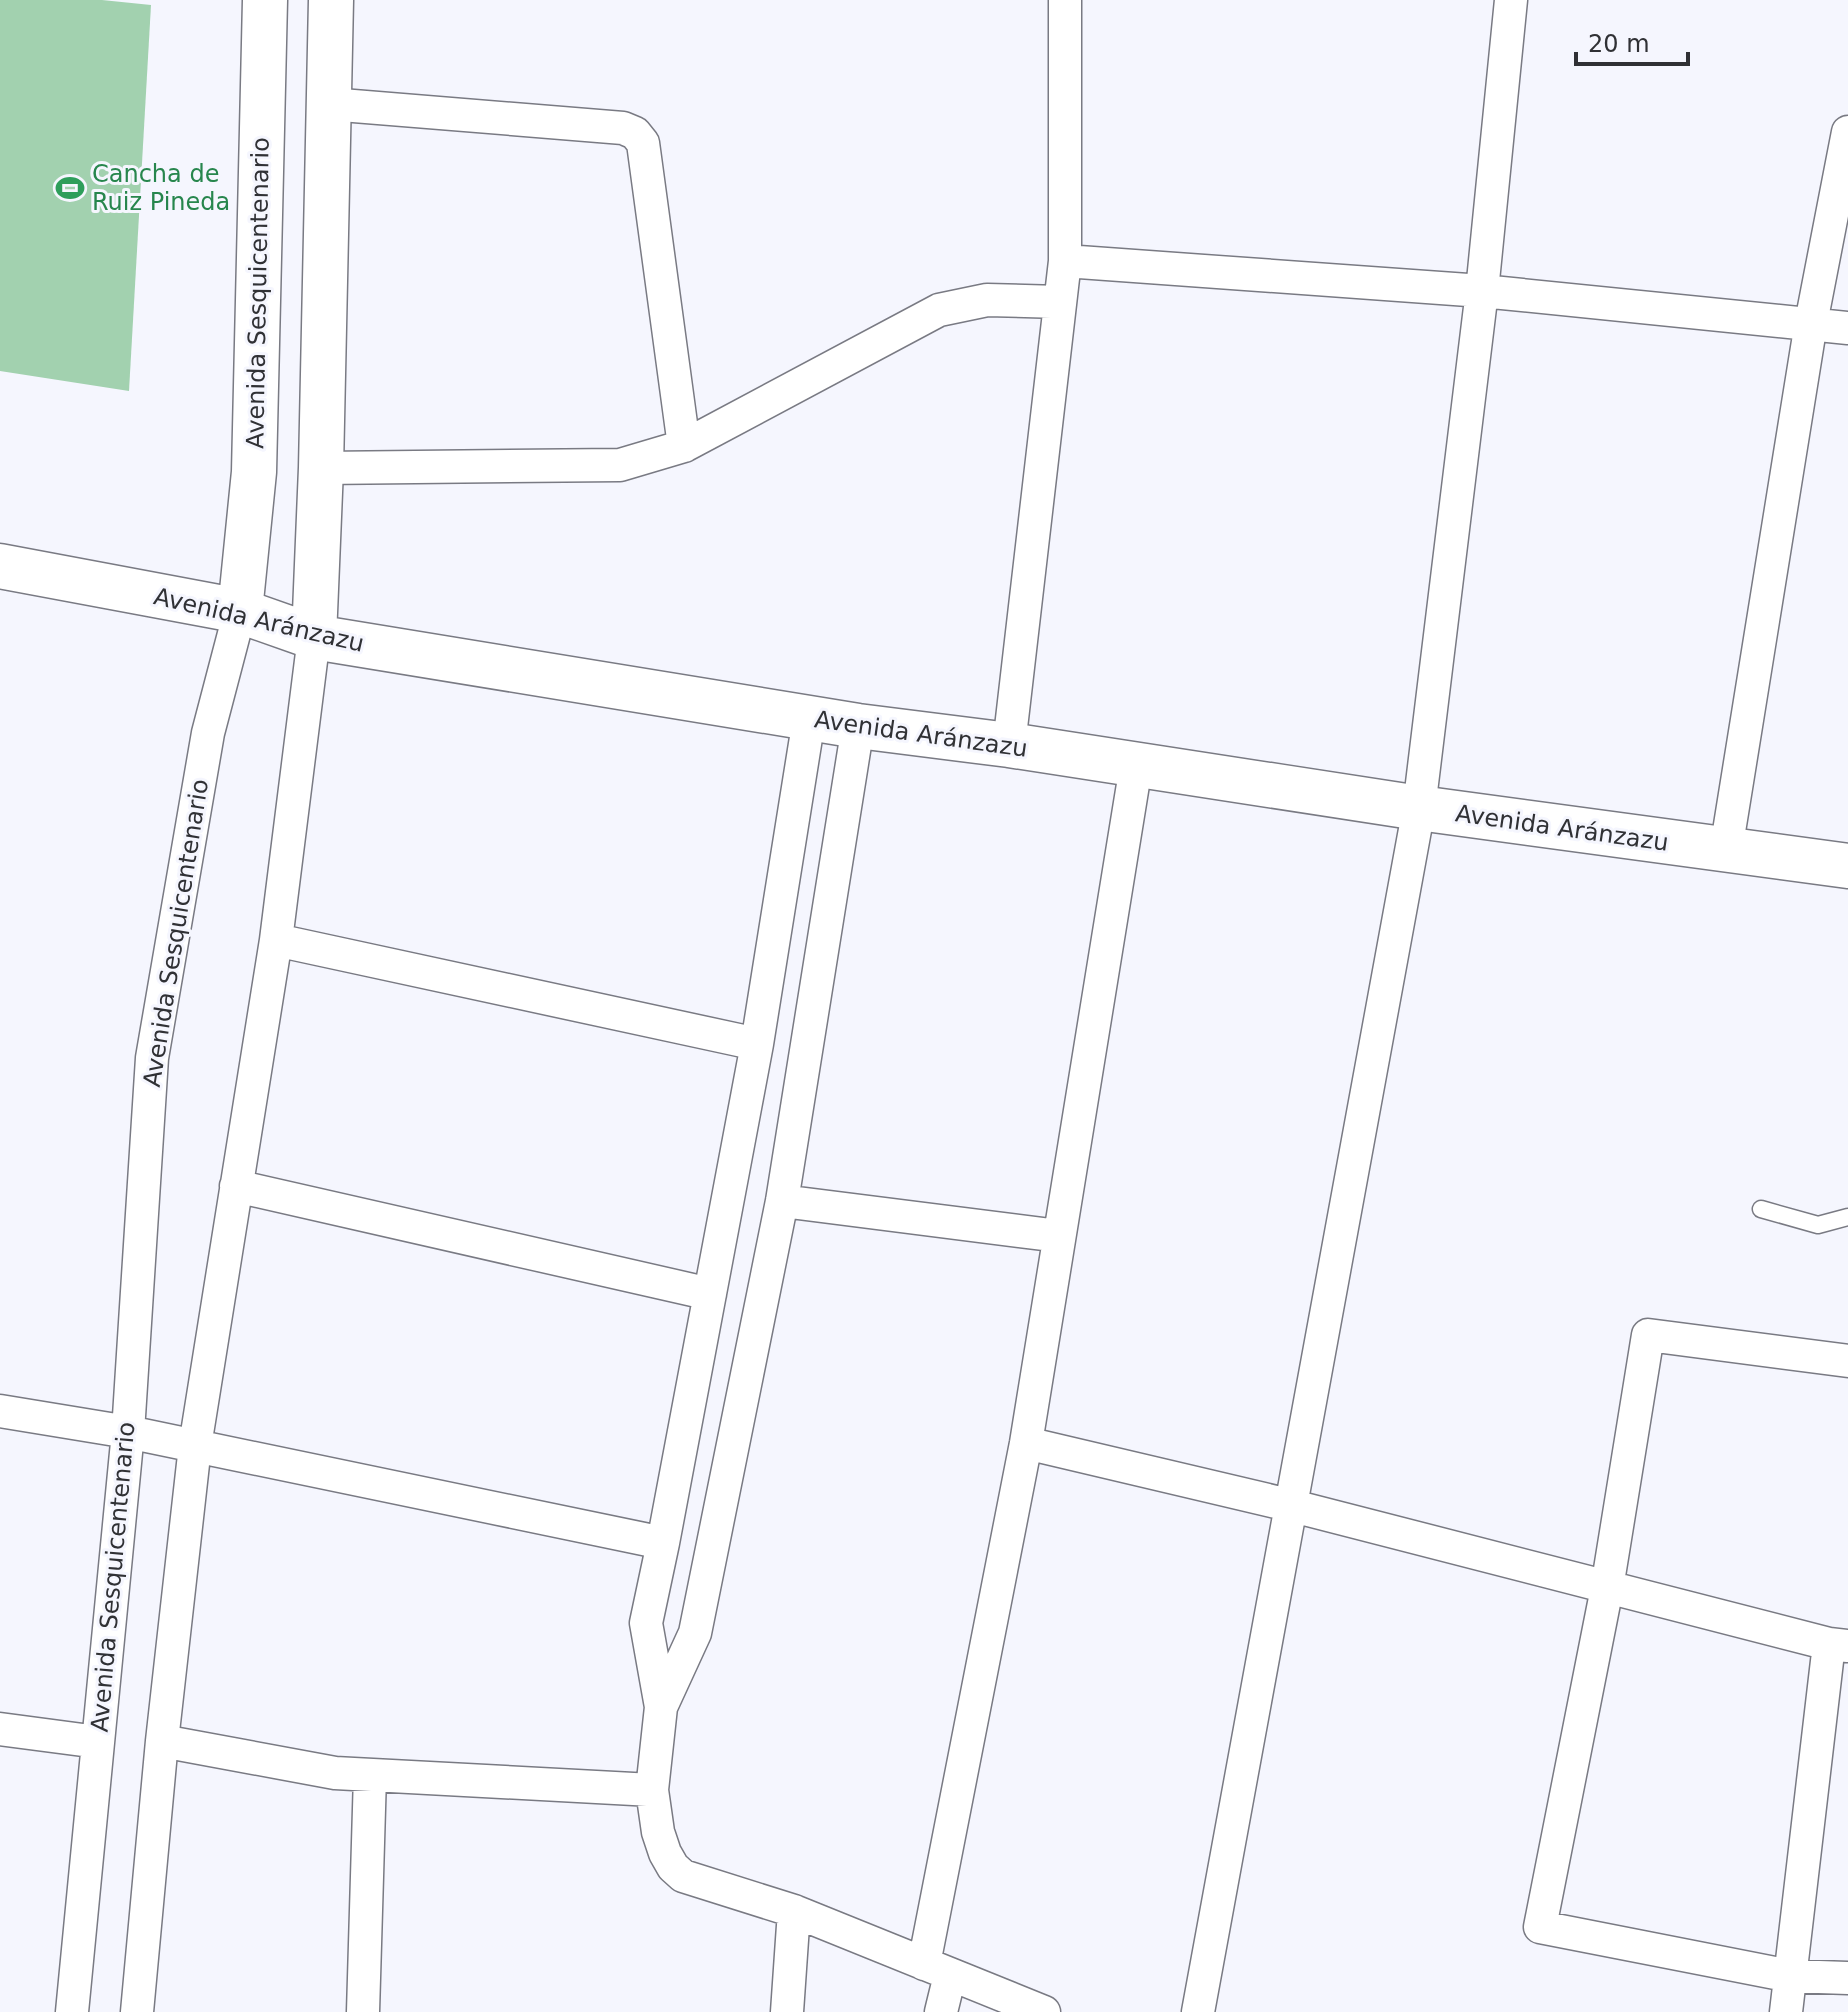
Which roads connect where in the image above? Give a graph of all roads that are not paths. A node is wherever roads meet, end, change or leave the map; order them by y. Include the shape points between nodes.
1 (265, 0) edge
2 (331, 0) edge
3 (1065, 0) edge
4 (1511, 0) edge
5 (329, 104) junction
6 (1848, 132) edge
7 (1065, 261) junction
8 (1482, 291) junction
9 (1060, 302) junction
10 (1811, 323) junction
11 (1848, 328) edge
12 (684, 446) junction
13 (321, 468) junction
14 (0, 566) edge
15 (240, 611) junction
16 (314, 637) junction
17 (809, 719) junction
18 (858, 726) junction
19 (1009, 745) junction
20 (1136, 766) junction
21 (1419, 808) junction
22 (1726, 850) junction
23 (1848, 866) edge
24 (276, 940) junction
25 (757, 1044) junction
26 (737, 1150) junction
27 (788, 1161) junction
28 (236, 1186) junction
29 (782, 1201) junction
30 (1761, 1209) dead end
31 (1848, 1217) edge
32 (1059, 1236) junction
33 (710, 1294) junction
34 (1848, 1361) edge
35 (0, 1411) edge
36 (128, 1432) junction
37 (1026, 1443) junction
38 (195, 1446) junction
39 (1293, 1506) junction
40 (663, 1543) junction
41 (1607, 1588) junction
42 (1838, 1645) edge
43 (661, 1707) junction
44 (0, 1729) edge
45 (162, 1741) junction
46 (98, 1742) junction
47 (370, 1775) junction
48 (652, 1790) junction
49 (794, 1911) junction
50 (937, 1970) junction
51 (1790, 1976) junction
52 (1848, 1978) edge
53 (72, 2012) edge
54 (137, 2012) edge
55 (363, 2012) edge
56 (787, 2012) edge
57 (941, 2012) edge
58 (1044, 2012) edge
59 (1198, 2012) edge
60 (1786, 2012) edge

1 - 15 main road, Avenida Sesquicentenario via 254,472
2 - 5 main road
3 - 7 street
4 - 8 street
5 - 12 street via 635,133 643,143
5 - 13 main road
6 - 10 street
7 - 8 street
7 - 9 street
8 - 10 street
8 - 21 street
9 - 12 street via 987,300 939,310
9 - 19 street
10 - 11 street
10 - 22 street
12 - 13 street via 620,465
13 - 16 main road
14 - 15 main road, Avenida Aránzazu
15 - 16 main road, Avenida Aránzazu
15 - 36 street, Avenida Sesquicentenario via 208,733 152,1058
16 - 17 main road, Avenida Aránzazu
16 - 24 street
17 - 18 main road, Avenida Aránzazu
17 - 25 street
18 - 19 main road, Avenida Aránzazu
18 - 27 street
19 - 20 main road, Avenida Aránzazu
20 - 21 main road, Avenida Aránzazu
20 - 32 street
21 - 22 main road, Avenida Aránzazu
21 - 39 street
22 - 23 main road, Avenida Aránzazu
24 - 25 street
24 - 28 street
25 - 26 street
26 - 27 street
26 - 33 street
27 - 29 street
28 - 33 street
28 - 38 street
29 - 32 street
29 - 43 street via 695,1633
30 - 31 lane via 1818,1225
32 - 37 street
33 - 40 street
34 - 41 street via 1648,1335
35 - 36 street
36 - 38 street
36 - 46 street, Avenida Sesquicentenario
37 - 39 street
37 - 50 street
38 - 40 street
38 - 45 street
39 - 41 street
39 - 59 street
40 - 43 street via 646,1623
41 - 42 street
41 - 51 street via 1540,1927
42 - 51 street
43 - 48 street
44 - 46 street
45 - 47 street
45 - 54 street
46 - 53 street, Avenida Sesquicentenario
47 - 48 street
47 - 55 street
48 - 49 street via 665,1853 683,1876
49 - 50 street
49 - 56 street
50 - 57 street
50 - 58 street
51 - 52 street
51 - 60 street

